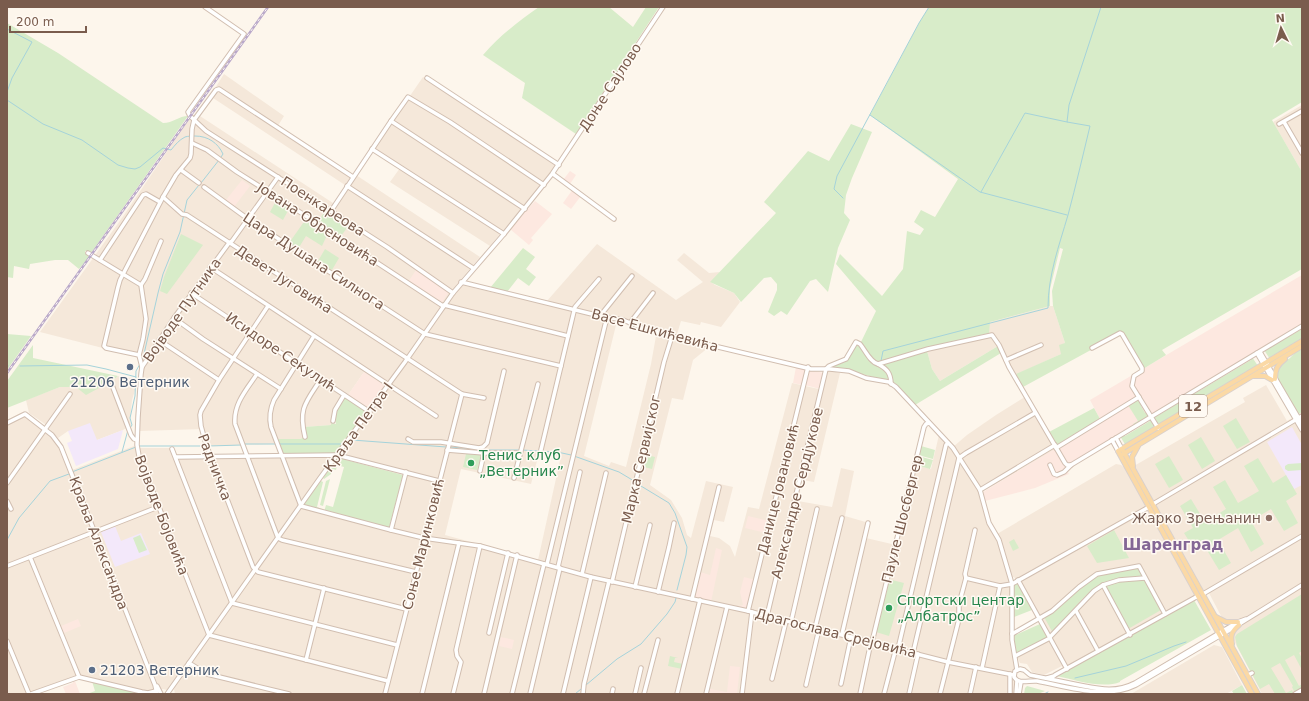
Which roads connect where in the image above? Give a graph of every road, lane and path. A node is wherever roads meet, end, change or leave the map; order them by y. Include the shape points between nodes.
1 (205, 7) edge
2 (663, 7) edge
3 (427, 78) dead end
4 (1302, 111) edge
5 (194, 120) junction
6 (391, 121) junction
7 (1284, 122) junction
8 (1279, 124) dead end
9 (192, 143) junction
10 (372, 149) junction
11 (1302, 153) edge
12 (558, 166) junction
13 (181, 170) junction
14 (553, 174) junction
15 (278, 177) junction
16 (353, 177) junction
17 (199, 183) dead end
18 (544, 185) junction
19 (348, 186) junction
20 (204, 187) dead end
21 (268, 192) junction
22 (163, 197) junction
23 (160, 202) junction
24 (525, 209) junction
25 (331, 211) junction
26 (248, 219) junction
27 (614, 219) dead end
28 (504, 234) junction
29 (161, 241) dead end
30 (229, 243) junction
31 (88, 253) dead end
32 (100, 260) junction
33 (210, 267) junction
34 (474, 268) junction
35 (123, 274) junction
36 (632, 276) dead end
37 (599, 279) dead end
38 (461, 282) junction
39 (141, 285) junction
40 (453, 292) junction
41 (192, 293) junction
42 (653, 293) dead end
43 (444, 305) junction
44 (268, 306) junction
45 (575, 309) junction
46 (600, 316) junction
47 (607, 317) junction
48 (174, 318) junction
49 (630, 323) junction
50 (1302, 326) edge
51 (250, 332) junction
52 (425, 334) junction
53 (314, 336) junction
54 (568, 336) junction
55 (672, 336) junction
56 (159, 340) junction
57 (1302, 341) edge
58 (1041, 345) dead end
59 (1302, 346) edge
60 (1092, 348) dead end
61 (1294, 351) junction
62 (1259, 352) junction
63 (139, 356) junction
64 (233, 358) junction
65 (407, 359) junction
66 (1006, 360) junction
67 (141, 364) junction
68 (297, 364) junction
69 (878, 364) junction
70 (1266, 365) junction
71 (561, 366) junction
72 (808, 368) junction
73 (826, 369) junction
74 (504, 371) dead end
75 (257, 374) junction
76 (1251, 377) junction
77 (321, 379) junction
78 (219, 380) junction
79 (1274, 380) junction
80 (538, 384) dead end
81 (891, 384) junction
82 (112, 385) dead end
83 (388, 385) junction
84 (281, 390) junction
85 (70, 394) dead end
86 (462, 394) junction
87 (344, 395) junction
88 (1139, 397) junction
89 (484, 398) dead end
90 (370, 412) junction
91 (1035, 412) junction
92 (436, 416) dead end
93 (1151, 417) junction
94 (1299, 418) edge
95 (333, 421) dead end
96 (7, 423) edge
97 (929, 423) junction
98 (1302, 424) edge
99 (46, 428) junction
100 (1158, 428) junction
101 (1302, 430) edge
102 (305, 437) dead end
103 (408, 439) dead end
104 (1114, 439) junction
105 (948, 443) junction
106 (137, 444) junction
107 (448, 444) junction
108 (1139, 444) junction
109 (1056, 447) junction
110 (172, 450) dead end
111 (447, 450) junction
112 (1121, 452) junction
113 (484, 453) junction
114 (520, 453) junction
115 (540, 454) dead end
116 (338, 455) junction
117 (282, 456) junction
118 (212, 457) junction
119 (247, 457) junction
120 (176, 458) junction
121 (960, 458) junction
122 (1071, 465) junction
123 (1050, 466) dead end
124 (1133, 468) junction
125 (480, 471) dead end
126 (406, 472) junction
127 (580, 472) dead end
128 (606, 473) dead end
129 (514, 478) dead end
130 (439, 481) junction
131 (7, 483) edge
132 (719, 487) dead end
133 (980, 490) junction
134 (7, 501) edge
135 (301, 506) junction
136 (1151, 506) junction
137 (158, 507) junction
138 (11, 509) dead end
139 (817, 509) dead end
140 (842, 518) dead end
141 (674, 523) dead end
142 (868, 523) dead end
143 (650, 525) dead end
144 (391, 530) junction
145 (975, 530) dead end
146 (94, 532) junction
147 (1302, 536) edge
148 (278, 538) junction
149 (424, 538) junction
150 (459, 542) junction
151 (480, 546) junction
152 (508, 554) junction
153 (517, 555) junction
154 (30, 557) junction
155 (545, 564) junction
156 (7, 566) edge
157 (559, 567) junction
158 (255, 570) junction
159 (416, 572) junction
160 (582, 574) junction
161 (591, 577) junction
162 (966, 578) junction
163 (1145, 578) junction
164 (1018, 580) junction
165 (610, 581) junction
166 (1012, 584) junction
167 (1103, 585) junction
168 (1302, 585) edge
169 (1000, 586) junction
170 (635, 587) junction
171 (324, 588) junction
172 (658, 592) junction
173 (1200, 595) junction
174 (692, 599) junction
175 (700, 600) junction
176 (232, 603) junction
177 (727, 607) junction
178 (406, 609) junction
179 (1076, 610) junction
180 (750, 612) junction
181 (1165, 614) junction
182 (767, 616) junction
183 (1215, 617) junction
184 (1040, 619) junction
185 (789, 621) junction
186 (1238, 623) junction
187 (315, 624) junction
188 (817, 628) junction
189 (489, 633) dead end
190 (1222, 633) junction
191 (842, 634) junction
192 (1012, 634) junction
193 (1130, 634) junction
194 (209, 635) junction
195 (851, 637) junction
196 (1050, 637) junction
197 (658, 640) dead end
198 (7, 641) edge
199 (871, 642) junction
200 (397, 645) junction
201 (1232, 647) junction
202 (897, 649) junction
203 (1098, 651) junction
204 (913, 653) junction
205 (918, 654) junction
206 (1015, 657) junction
207 (306, 660) junction
208 (948, 662) junction
209 (189, 663) junction
210 (976, 667) junction
211 (641, 668) dead end
212 (982, 668) junction
213 (1022, 669) junction
214 (1067, 669) junction
215 (1017, 670) junction
216 (1026, 673) junction
217 (1012, 675) junction
218 (79, 677) junction
219 (1054, 678) junction
220 (772, 679) dead end
221 (388, 681) junction
222 (1017, 681) junction
223 (1023, 681) junction
224 (173, 684) junction
225 (841, 684) dead end
226 (155, 685) junction
227 (806, 685) dead end
228 (1130, 688) junction
229 (1302, 690) edge
230 (157, 692) edge
231 (1087, 692) edge
232 (30, 694) edge
233 (161, 694) edge
234 (167, 694) edge
235 (171, 694) edge
236 (289, 694) edge
237 (385, 694) edge
238 (422, 694) edge
239 (453, 694) edge
240 (484, 694) edge
241 (512, 694) edge
242 (530, 694) edge
243 (563, 694) edge
244 (583, 694) edge
245 (635, 694) edge
246 (644, 694) edge
247 (677, 694) edge
248 (706, 694) edge
249 (742, 694) edge
250 (860, 694) edge
251 (884, 694) edge
252 (909, 694) edge
253 (940, 694) edge
254 (970, 694) edge
255 (1010, 694) edge
256 (1017, 694) edge
257 (1252, 694) edge
258 (1258, 694) edge
259 (1295, 694) edge

1 - 5 street via 244,34 188,112
2 - 12 street, Доње Сајлово
3 - 12 street
4 - 7 street
5 - 9 street
5 - 15 street, Поенкареова via 211,134
5 - 16 street via 219,89
6 - 10 street
6 - 18 street via 408,97
6 - 24 street
7 - 8 street
7 - 11 street
9 - 13 street via 192,154
9 - 21 street, Јована Обреновића via 207,150
10 - 16 street
10 - 28 street
12 - 14 street, Краља Петра I
13 - 17 street
13 - 22 street
14 - 18 street, Краља Петра I
14 - 27 street
15 - 21 street, Војводе Путника
15 - 25 street, Поенкареова
16 - 19 street
18 - 24 street, Краља Петра I
19 - 25 street
19 - 34 street
20 - 26 street, Цара Душана Силнога
21 - 26 street, Војводе Путника
21 - 43 street, Јована Обреновића
22 - 23 street
22 - 30 street, Девет Југовића
23 - 32 street via 146,194 143,195
23 - 35 street
24 - 28 street, Краља Петра I
25 - 40 street, Поенкареова
26 - 30 street, Војводе Путника
26 - 52 street, Цара Душана Силнога
28 - 34 street, Краља Петра I
29 - 39 street
30 - 33 street, Војводе Путника
30 - 65 street, Девет Југовића
31 - 32 street
32 - 35 street
33 - 41 street, Војводе Путника
33 - 44 street
34 - 38 street, Краља Петра I
35 - 39 street
35 - 63 street via 104,346
36 - 46 street
37 - 45 street
38 - 40 street, Краља Петра I
38 - 45 street, Васе Ешкићевића
39 - 63 street via 146,319
40 - 43 street, Краља Петра I
41 - 48 street, Војводе Путника
41 - 51 street, Исидоре Секулић
42 - 49 street
43 - 52 street, Краља Петра I
43 - 54 street, Јована Обреновића
44 - 51 street, Радничка
44 - 53 street
45 - 46 street, Васе Ешкићевића
45 - 54 street
46 - 47 street, Васе Ешкићевића
47 - 49 street, Васе Ешкићевића
47 - 155 street
48 - 56 street, Војводе Путника
48 - 64 street
49 - 55 street, Васе Ешкићевића
50 - 62 street
51 - 64 street, Радничка
51 - 68 street, Исидоре Секулић
52 - 65 street, Краља Петра I
52 - 71 street, Цара Душана Силнога
53 - 68 street
53 - 83 street
54 - 71 street
55 - 72 street, Васе Ешкићевића
55 - 165 street, Марка Сервијског
56 - 67 street, Војводе Путника
56 - 78 street
57 - 70 main road, 12
58 - 66 street
59 - 61 main road, 12
60 - 88 street via 1120,333 1122,335 1142,368 1142,371 1134,376 1132,386
61 - 70 main road, 12
61 - 79 main road via 1278,364
62 - 70 street
62 - 93 street
63 - 67 street
64 - 75 street
64 - 78 street, Радничка
65 - 83 street, Краља Петра I
65 - 86 street, Девет Југовића
66 - 69 street via 992,335 928,349
66 - 91 street
67 - 106 street, Војводе Бојовића
68 - 77 street, Исидоре Секулић
68 - 84 street
69 - 73 street via 872,361 856,342 846,359
69 - 81 street via 888,372
70 - 76 main road, 12
70 - 79 street
70 - 100 main road, 12
71 - 115 street
72 - 73 street, Васе Ешкићевића
72 - 180 street, Данице Јовановић
73 - 81 street, Васе Ешкићевића via 849,371
73 - 182 street, Александре Сердјукове
74 - 107 street via 486,445 479,448
75 - 84 street
75 - 119 street via 240,399 236,411 235,424
76 - 79 main road via 1265,376
76 - 108 main road, 12
77 - 87 street, Исидоре Секулић
77 - 102 street via 302,410
78 - 118 street, Радничка via 200,414 201,428
79 - 94 street
80 - 114 street
81 - 97 street
82 - 106 street via 132,438
83 - 90 street, Краља Петра I
83 - 92 street
84 - 117 street via 272,404 270,415 271,427
85 - 99 street
86 - 89 street
86 - 107 street, Соње Маринковић
87 - 90 street, Исидоре Секулић
87 - 95 street via 335,410
88 - 93 street
88 - 109 street
90 - 116 street, Краља Петра I
91 - 109 street
91 - 121 street
93 - 100 street
93 - 104 street
94 - 98 street
94 - 101 street
94 - 136 street
96 - 99 street, Краља Александра via 25,414
97 - 105 street
97 - 199 street, Пауле Шосбергер via 924,427
99 - 131 street
99 - 146 street, Краља Александра via 59,443
100 - 112 main road, 12
103 - 107 street via 413,442
104 - 112 street
104 - 122 street
105 - 121 street
105 - 202 street
106 - 137 street, Војводе Бојовића
107 - 111 street, Соње Маринковић
108 - 112 main road
108 - 124 main road via 1133,452
109 - 122 street via 1065,463
109 - 133 street
110 - 120 street
111 - 113 street
111 - 130 street, Соње Маринковић
112 - 124 main road
112 - 136 main road
113 - 114 street
113 - 125 street
114 - 129 street
116 - 117 street
116 - 126 street
116 - 135 street, Краља Петра I
117 - 119 street
117 - 135 street
118 - 119 street
118 - 120 street
118 - 158 street, Радничка
119 - 148 street
120 - 176 street
121 - 133 street
121 - 204 street
122 - 123 street via 1057,475
124 - 136 main road
126 - 130 street
126 - 144 street
127 - 157 street
128 - 160 street
130 - 149 street, Соње Маринковић
132 - 174 street
133 - 166 street
134 - 138 street
135 - 144 street, Драгослава Срејовића
135 - 148 street, Краља Петра I
136 - 164 street
136 - 173 main road
137 - 146 street
137 - 194 street, Војводе Бојовића
139 - 185 street
140 - 188 street
141 - 172 street
142 - 191 street
143 - 170 street
144 - 149 street, Драгослава Срејовића
145 - 162 street
146 - 154 street
146 - 226 street, Краља Александра
147 - 173 street
148 - 158 street, Краља Петра I
148 - 159 street
149 - 150 street, Драгослава Срејовића
149 - 159 street, Соње Маринковић
150 - 151 street, Драгослава Срејовића
150 - 238 street
151 - 152 street, Драгослава Срејовића
151 - 239 street via 456,650 461,662
152 - 153 street, Драгослава Срејовића
152 - 189 street
153 - 155 street, Драгослава Срејовића
153 - 240 street
154 - 156 street
154 - 218 street
155 - 157 street, Драгослава Срејовића
155 - 241 street
157 - 160 street, Драгослава Срејовића
157 - 242 street
158 - 171 street
158 - 176 street, Краља Петра I
159 - 178 street, Соње Маринковић
160 - 161 street, Драгослава Срејовића
161 - 165 street, Драгослава Срејовића
161 - 243 street
162 - 169 street
162 - 208 street
163 - 167 street via 1119,580
163 - 181 street
163 - 184 street via 1139,566 1097,574
164 - 166 street
164 - 184 street
165 - 170 street, Драгослава Срејовића
165 - 244 street, Марка Сервијског
166 - 169 street
166 - 192 street
167 - 179 street via 1085,598
167 - 193 street
168 - 186 street
169 - 212 street
170 - 172 street, Драгослава Срејовића
171 - 178 street
171 - 187 street
172 - 174 street, Драгослава Срејовића
173 - 181 street
173 - 183 main road
173 - 190 main road
174 - 175 street, Драгослава Срејовића
175 - 177 street, Драгослава Срејовића
175 - 247 street
176 - 187 street
176 - 194 street, Краља Петра I
177 - 180 street, Драгослава Срејовића
177 - 248 street
178 - 200 street, Соње Маринковић
179 - 196 street
179 - 203 street
180 - 182 street, Драгослава Срејовића
180 - 249 street, Данице Јовановић
181 - 193 street
182 - 185 street, Драгослава Срејовића
183 - 186 main road via 1226,622
183 - 190 main road
184 - 192 street
184 - 196 street
185 - 188 street, Драгослава Срејовића
185 - 220 street
186 - 190 street
186 - 201 main road via 1231,636
187 - 200 street
187 - 207 street
188 - 191 street, Драгослава Срејовића
188 - 227 street
190 - 201 main road
190 - 228 street
190 - 257 main road
191 - 195 street, Драгослава Срејовића
192 - 206 street
193 - 203 street
194 - 207 street
194 - 209 street, Краља Петра I
195 - 199 street, Драгослава Срејовића
195 - 225 street
196 - 206 street
196 - 214 street
197 - 246 street
198 - 232 street
199 - 202 street, Драгослава Срејовића
199 - 250 street, Пауле Шосбергер
200 - 221 street, Соње Маринковић
201 - 258 main road via 1250,674
202 - 204 street, Драгослава Срејовића
202 - 251 street
203 - 214 street
204 - 205 street, Драгослава Срејовића
205 - 208 street, Драгослава Срејовића
205 - 252 street
206 - 213 street
206 - 215 street
207 - 221 street
208 - 210 street, Драгослава Срејовића
208 - 253 street
209 - 224 street, Краља Петра I
209 - 236 street via 207,674
210 - 212 street, Драгослава Срејовића
210 - 254 street
211 - 245 street
212 - 217 street, Драгослава Срејовића
213 - 215 street
213 - 216 street
214 - 219 street
215 - 217 street
216 - 219 street
216 - 223 street via 1027,678
217 - 222 street
217 - 255 street
218 - 230 street via 142,692
218 - 232 street
219 - 228 street via 1105,690
221 - 237 street, Соње Маринковић
222 - 223 street
222 - 256 street
223 - 231 street via 1037,681
223 - 256 street
224 - 234 street, Краља Петра I
224 - 235 street
226 - 230 street
226 - 233 street
228 - 231 street via 1112,692
229 - 259 street

